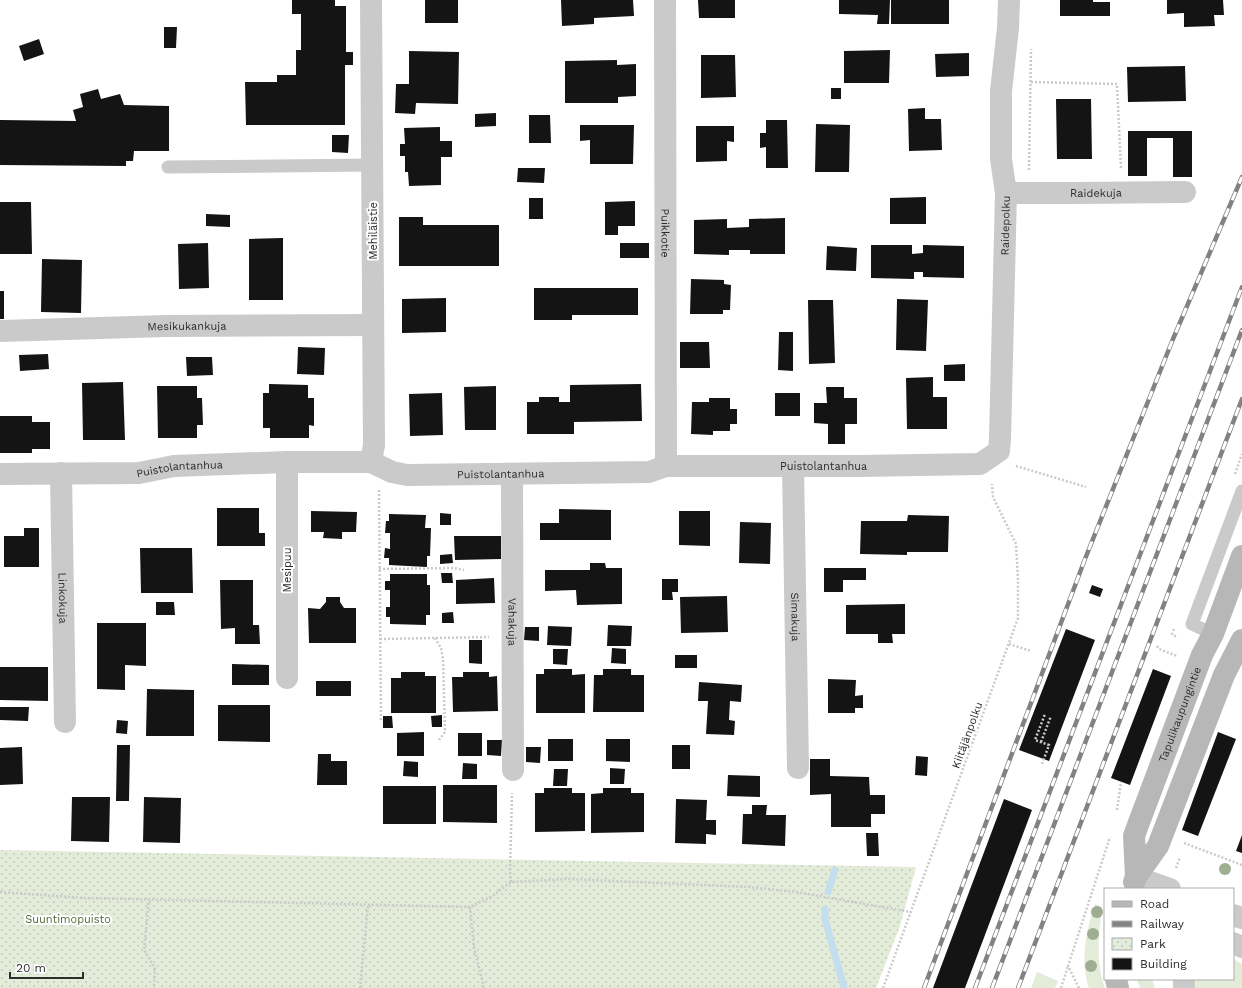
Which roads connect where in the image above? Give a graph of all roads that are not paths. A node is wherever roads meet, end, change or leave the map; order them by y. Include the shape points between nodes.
1 (371, 0) edge
2 (665, 0) edge
3 (1009, 0) edge
4 (372, 165) junction
5 (168, 166) dead end
6 (1185, 192) dead end
7 (1006, 193) junction
8 (373, 325) junction
9 (0, 331) edge
10 (1006, 458) joint
11 (287, 462) junction
12 (371, 462) junction
13 (666, 466) junction
14 (793, 466) junction
15 (61, 473) junction
16 (0, 474) edge
17 (512, 474) junction
18 (1242, 491) edge
19 (1242, 556) edge
20 (1213, 634) junction
21 (1242, 640) edge
22 (287, 678) dead end
23 (66, 722) dead end
24 (798, 768) dead end
25 (513, 770) road end
26 (1134, 883) edge
27 (1164, 888) edge

1 - 4 street, Mehiläistie
2 - 13 street, Puikkotie
3 - 7 street, Raidepolku via 1001,92 1000,159
4 - 5 lane
4 - 8 street, Mehiläistie
6 - 7 street, Raidekuja
7 - 10 street, Raidepolku
8 - 9 street, Mesikukankuja via 167,326
8 - 12 street, Mehiläistie via 374,445
10 - 14 street, Puistolantanhua via 980,464
11 - 12 street, Puistolantanhua
11 - 15 street, Puistolantanhua via 174,466 139,473
11 - 22 street, Mesipuu
12 - 17 street, Puistolantanhua via 392,472 407,475
13 - 14 street, Puistolantanhua
13 - 17 street, Puistolantanhua via 649,472
14 - 24 street, Simakuja
15 - 16 street, Puistolantanhua
15 - 23 street, Linkokuja
17 - 25 street, Vahakuja
18 - 20 lane via 1192,624
19 - 20 main road, Tapulikaupungintie
20 - 26 main road, Tapulikaupungintie via 1202,655 1134,836
21 - 26 main road via 1224,675 1158,846
26 - 27 street

